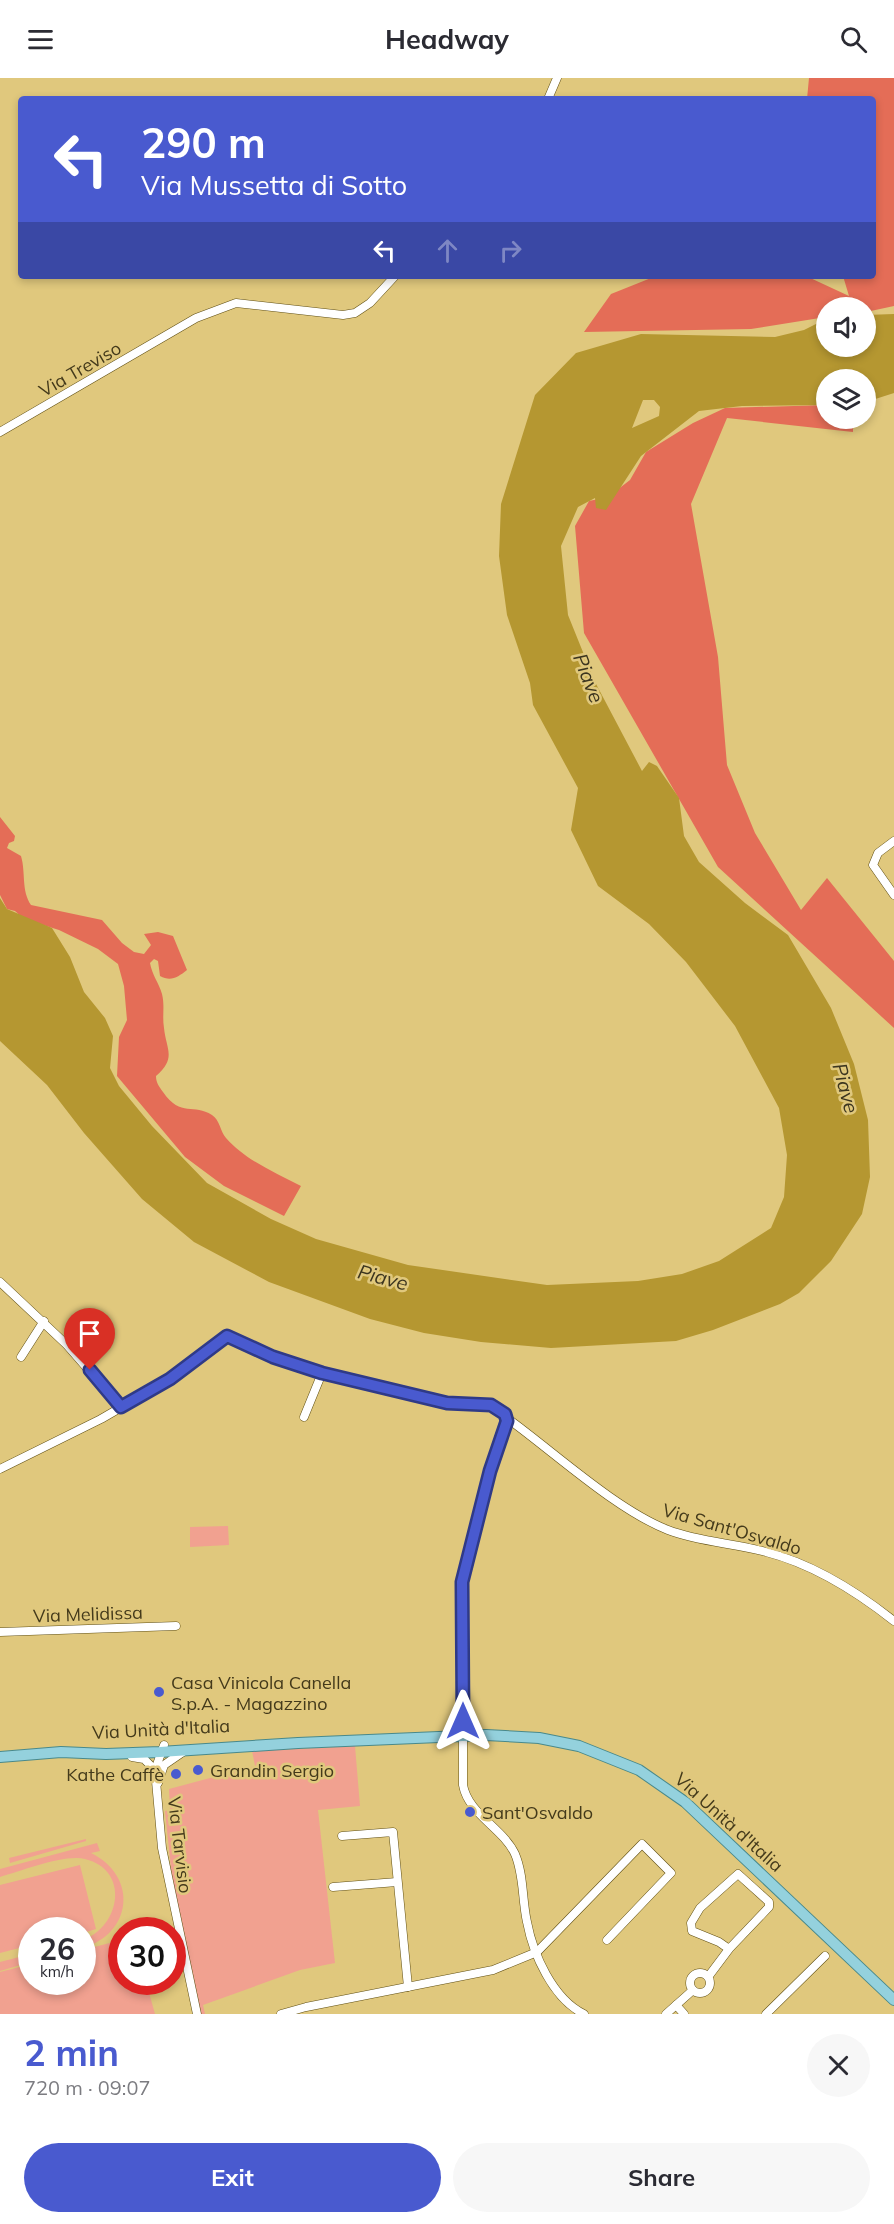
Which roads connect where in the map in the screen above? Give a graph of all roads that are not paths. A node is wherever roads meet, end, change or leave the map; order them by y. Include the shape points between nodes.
1 (556, 82) edge
2 (549, 96) edge
3 (392, 279) edge
4 (0, 432) edge
5 (894, 841) edge
6 (894, 895) edge
7 (0, 1282) edge
8 (44, 1321) junction
9 (21, 1357) dead end
10 (322, 1373) junction
11 (121, 1407) junction
12 (304, 1417) dead end
13 (506, 1417) junction
14 (0, 1469) edge
15 (894, 1621) edge
16 (176, 1626) dead end
17 (0, 1632) edge
18 (462, 1736) junction
19 (290, 1743) junction
20 (161, 1749) junction
21 (189, 1750) junction
22 (70, 1752) junction
23 (106, 1754) junction
24 (0, 1756) edge
25 (164, 1765) junction
26 (155, 1770) junction
27 (158, 1784) junction
28 (342, 1836) dead end
29 (397, 1882) junction
30 (333, 1887) dead end
31 (607, 1940) dead end
32 (729, 1949) junction
33 (537, 1952) junction
34 (825, 1956) dead end
35 (708, 1977) junction
36 (408, 1987) junction
37 (693, 1990) junction
38 (894, 2000) edge
39 (676, 2005) junction
40 (196, 2014) edge
41 (281, 2014) edge
42 (584, 2014) edge
43 (666, 2014) edge
44 (684, 2014) edge
45 (766, 2014) edge

1 - 2 street
3 - 4 street, Via Treviso via 355,313 236,303 196,318
5 - 6 street via 879,853 873,865
7 - 8 street
8 - 9 street
8 - 11 street
10 - 11 street, Via Sant'Osvaldo via 227,1336 170,1379
10 - 12 street
10 - 13 street, Via Sant'Osvaldo via 447,1403 491,1405
11 - 14 street
13 - 15 street, Via Sant'Osvaldo via 654,1523 682,1534 787,1558 831,1578
13 - 18 street via 462,1582
16 - 17 street, Via Melidissa
18 - 19 main road, Via Unità d'Italia
18 - 33 street via 465,1793 515,1856 526,1922
18 - 38 main road, Via Unità d'Italia via 520,1736 558,1741 602,1753 652,1778 716,1829
19 - 20 main road, Via Unità d'Italia
19 - 21 main road, Via Unità d'Italia
20 - 21 main road, Via Unità d'Italia
20 - 22 main road, Via Unità d'Italia
20 - 23 main road, Via Unità d'Italia
20 - 25 street
20 - 26 street, Via Tarvisio
21 - 25 street
22 - 23 main road, Via Unità d'Italia
22 - 24 main road, Via Unità d'Italia
23 - 26 street via 138,1757
25 - 27 street, Via Tarvisio
26 - 27 street, Via Tarvisio
27 - 40 street, Via Tarvisio via 162,1848
28 - 29 street via 393,1832
29 - 30 street
29 - 36 street
31 - 33 street via 671,1873 642,1844
32 - 32 street via 692,1931 691,1923 700,1908 738,1874 769,1902 769,1907
32 - 35 street
33 - 36 street via 493,1970
33 - 42 street via 559,1993
34 - 45 street
35 - 37 street via 707,1990
35 - 37 street via 694,1975 690,1984
36 - 41 street
37 - 39 street
39 - 43 street
39 - 44 street

